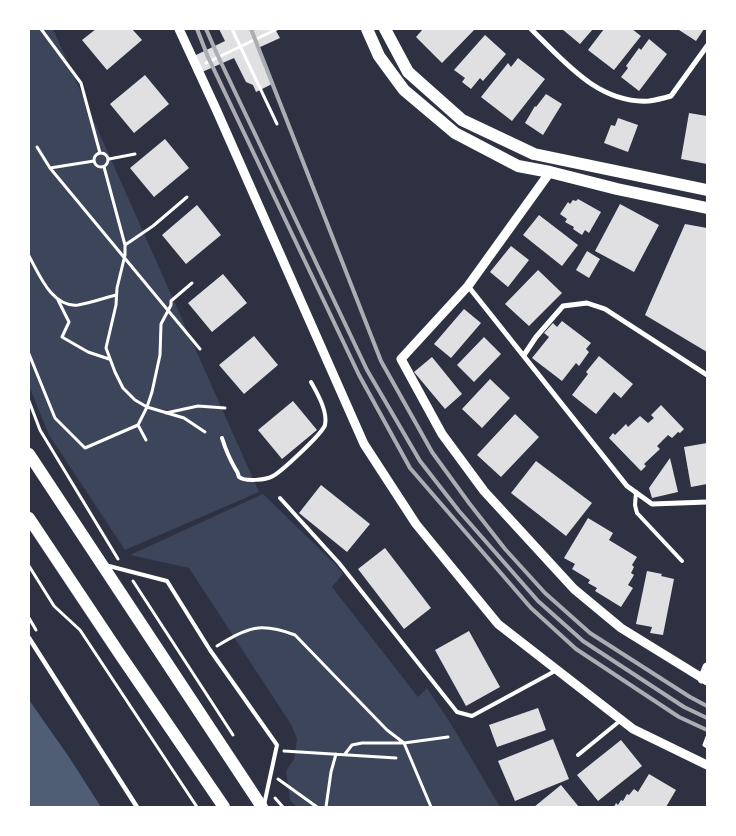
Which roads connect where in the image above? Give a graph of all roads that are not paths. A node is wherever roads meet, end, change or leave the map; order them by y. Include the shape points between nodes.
1 (179, 29) edge
2 (367, 29) edge
3 (385, 29) edge
4 (531, 29) edge
5 (707, 46) edge
6 (550, 172) junction
7 (707, 190) edge
8 (707, 208) edge
9 (468, 286) junction
10 (524, 356) junction
11 (707, 376) edge
12 (311, 382) dead end
13 (222, 438) dead end
14 (29, 454) edge
15 (636, 492) junction
16 (280, 498) dead end
17 (707, 502) edge
18 (29, 518) edge
19 (682, 561) dead end
20 (100, 563) junction
21 (29, 638) edge
22 (707, 667) edge
23 (557, 670) junction
24 (705, 680) edge
25 (621, 720) junction
26 (578, 756) dead end
27 (707, 765) edge
28 (137, 807) edge
29 (224, 807) edge
30 (263, 807) edge

1 - 23 street via 364,444 416,524 498,624
2 - 6 main road via 379,56 404,90 455,133 518,166
3 - 7 main road via 408,72 462,120 534,154
4 - 5 street via 577,74 603,91 625,99 649,101 672,96
6 - 8 main road via 617,190
6 - 9 street
9 - 10 street
9 - 24 street via 401,359 442,434 484,491 574,590 621,628
10 - 11 street via 563,306 586,303 606,309
10 - 15 street via 627,486
12 - 13 lane via 320,400 325,424 304,449 272,477 262,480 240,477 228,457
14 - 20 main road
15 - 17 street via 652,504
15 - 19 lane via 637,513
16 - 23 lane via 339,563 457,712 472,716
18 - 29 main road
20 - 30 main road
20 - 30 lane via 167,581 210,650 278,745
21 - 28 street
22 - 24 street
23 - 25 street
25 - 26 lane
25 - 27 street

